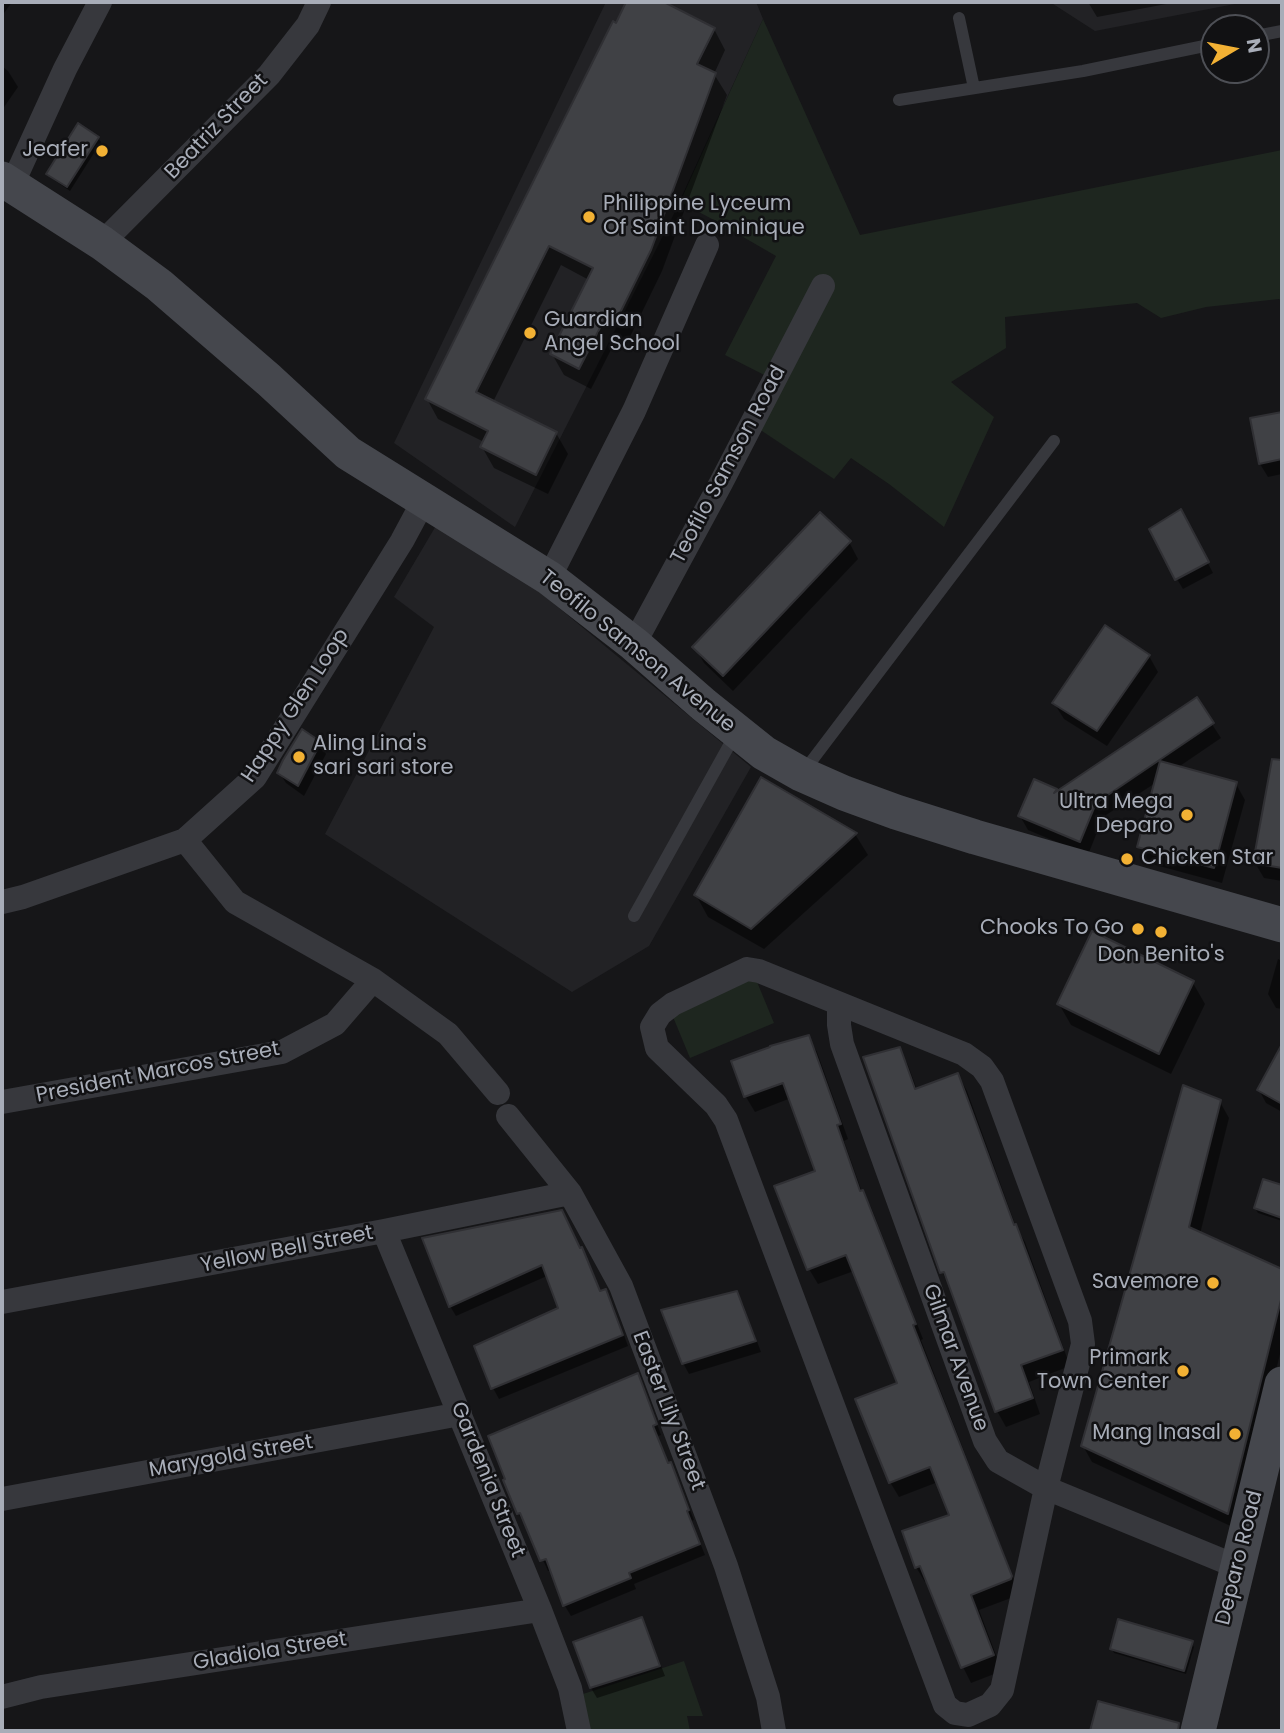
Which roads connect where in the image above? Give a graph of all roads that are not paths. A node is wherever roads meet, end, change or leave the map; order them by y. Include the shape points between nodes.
1 (100, 2) edge
2 (319, 2) edge
3 (959, 18) dead end
4 (1200, 47) edge
5 (974, 88) junction
6 (899, 100) dead end
7 (7, 182) edge
8 (102, 243) junction
9 (707, 245) dead end
10 (823, 286) dead end
11 (1054, 441) dead end
12 (424, 500) junction
13 (549, 578) junction
14 (634, 644) junction
15 (737, 732) junction
16 (801, 774) junction
17 (185, 840) junction
18 (2, 902) edge
19 (634, 916) dead end
20 (1282, 925) edge
21 (373, 981) junction
22 (839, 1004) junction
23 (498, 1093) dead end
24 (2, 1102) edge
25 (508, 1116) dead end
26 (570, 1193) junction
27 (384, 1231) junction
28 (2, 1302) edge
29 (1282, 1384) edge
30 (460, 1414) junction
31 (1046, 1488) junction
32 (2, 1499) edge
33 (1238, 1567) junction
34 (540, 1610) junction
35 (2, 1697) edge
36 (579, 1731) edge
37 (774, 1731) edge
38 (1198, 1731) edge

1 - 7 street
2 - 8 street, Beatriz Street via 269,75
3 - 5 lane
4 - 5 lane
5 - 6 lane
7 - 8 main road, Teofilo Samson Avenue
8 - 12 main road, Teofilo Samson Avenue via 208,326 348,453
9 - 13 street via 634,411
10 - 14 street, Teofilo Samson Road
11 - 16 lane
12 - 13 main road, Teofilo Samson Avenue
12 - 17 street, Happy Glen Loop via 255,777
13 - 14 main road, Teofilo Samson Avenue
14 - 15 main road, Teofilo Samson Avenue
15 - 16 main road, Teofilo Samson Avenue via 764,754
15 - 19 lane
16 - 20 main road, Teofilo Samson Avenue via 975,837
17 - 18 street, Happy Glen Loop
17 - 21 street via 235,902
21 - 23 street via 448,1034
21 - 24 street, President Marcos Street via 335,1024 282,1052
22 - 31 street, Gilmar Avenue via 842,1044 985,1441 998,1461
22 - 31 street via 964,1054 992,1081 1080,1321 1083,1344
22 - 31 street via 747,969 673,1004 652,1027 657,1048 726,1120 945,1705 955,1713 968,1715 990,1705 1002,1690
25 - 26 street, Easter Lily Street
26 - 27 street, Yellow Bell Street
26 - 37 street, Easter Lily Street via 621,1286 726,1566 768,1697
27 - 28 street, Yellow Bell Street
27 - 30 street, Gardenia Street
29 - 33 main road, Deparo Road
30 - 32 street, Marygold Street
30 - 34 street, Gardenia Street
31 - 33 street, Gilmar Avenue
33 - 38 main road, Deparo Road
34 - 35 street, Gladiola Street via 54,1685
34 - 36 street, Gardenia Street via 570,1688

